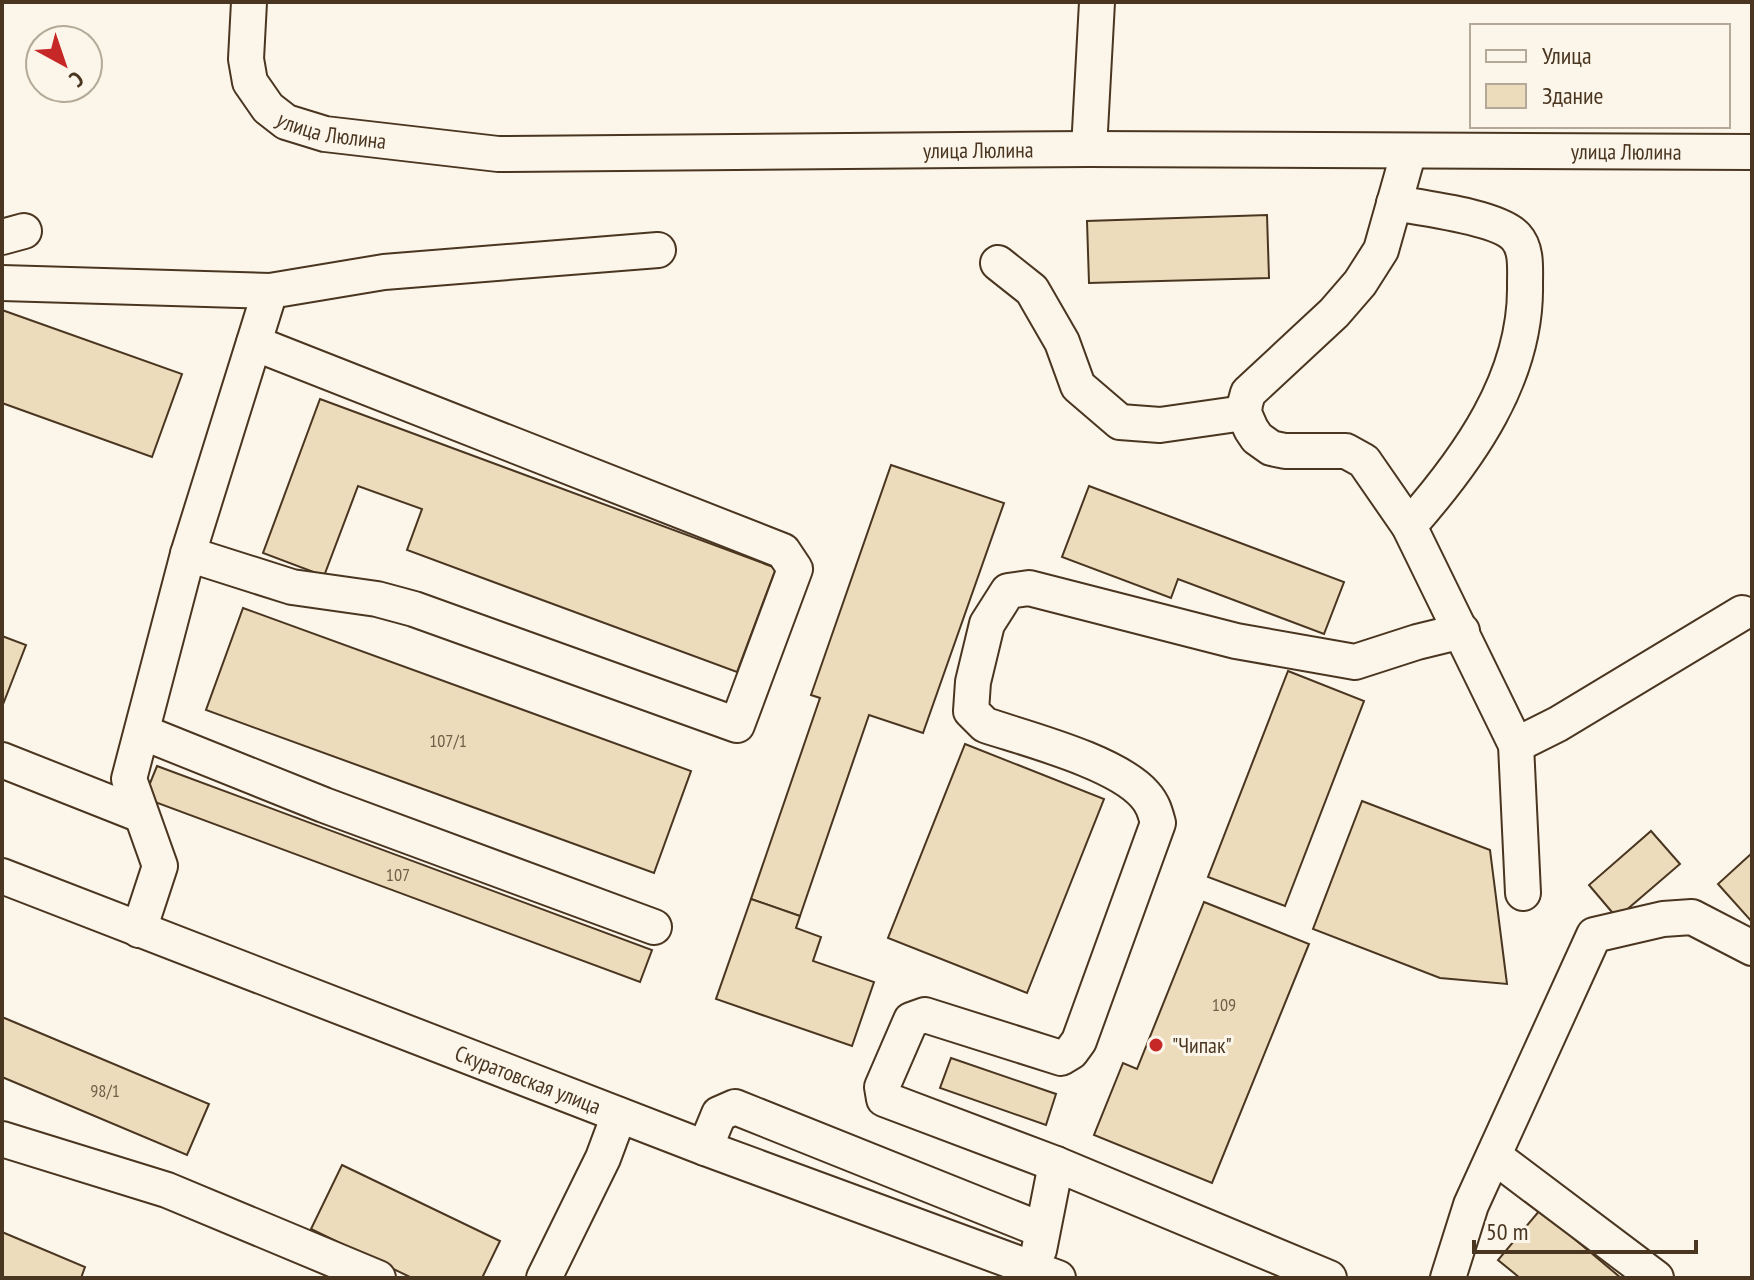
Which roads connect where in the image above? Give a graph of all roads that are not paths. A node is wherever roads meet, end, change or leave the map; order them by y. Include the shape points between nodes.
1 (249, 2) edge
2 (1097, 2) edge
3 (1089, 149) junction
4 (1409, 151) junction
5 (1752, 152) edge
6 (1394, 203) junction
7 (658, 250) dead end
8 (998, 263) dead end
9 (2, 283) edge
10 (270, 291) junction
11 (254, 343) junction
12 (1244, 413) junction
13 (1409, 526) junction
14 (188, 554) junction
15 (1742, 613) dead end
16 (1462, 631) junction
17 (142, 732) junction
18 (1516, 745) junction
19 (2, 760) edge
20 (141, 815) junction
21 (2, 876) edge
22 (1523, 893) dead end
23 (654, 927) dead end
24 (139, 930) junction
25 (1752, 948) edge
26 (619, 1115) junction
27 (2, 1139) edge
28 (705, 1148) junction
29 (1494, 1156) junction
30 (1056, 1164) junction
31 (1042, 1230) junction
32 (1043, 1275) edge
33 (378, 1278) edge
34 (544, 1278) edge
35 (1329, 1278) edge
36 (1448, 1278) edge
37 (1656, 1278) edge

1 - 3 street, улица Люлина via 250,82 268,108 286,122 325,134 514,154
2 - 3 street
3 - 4 street, улица Люлина
4 - 5 street, улица Люлина
4 - 6 street
6 - 12 street via 1381,250 1360,283 1248,393
6 - 13 street via 1503,226 1518,238 1525,256 1525,298 1515,355 1497,402 1447,483
7 - 10 street via 384,272
8 - 12 street via 1032,290 1062,342 1078,386 1120,422 1160,425
9 - 10 street
10 - 11 street
11 - 14 street
11 - 14 street via 783,551 795,569 737,725 414,609 292,587
12 - 13 street via 1257,438 1271,448 1357,455
13 - 16 street
14 - 17 street
15 - 18 street
16 - 18 street
16 - 30 street via 1355,662 1236,641 1029,588 1008,591 987,624 971,711 985,725 1097,764 1130,782 1154,808 1158,823 1071,1052 1061,1058 925,1015 911,1020 882,1087 884,1099
17 - 20 street via 129,779
17 - 23 street
18 - 22 street
19 - 20 street
20 - 24 street via 160,866
21 - 24 street, Скуратовская улица
24 - 26 street, Скуратовская улица
25 - 29 street via 1692,917 1594,935
26 - 28 street, Скуратовская улица
26 - 34 street
27 - 33 street via 167,1190
28 - 31 street via 719,1114 735,1107
28 - 32 street, Скуратовская улица
29 - 36 street via 1471,1205
29 - 37 street
30 - 31 street
30 - 35 street
31 - 32 street

